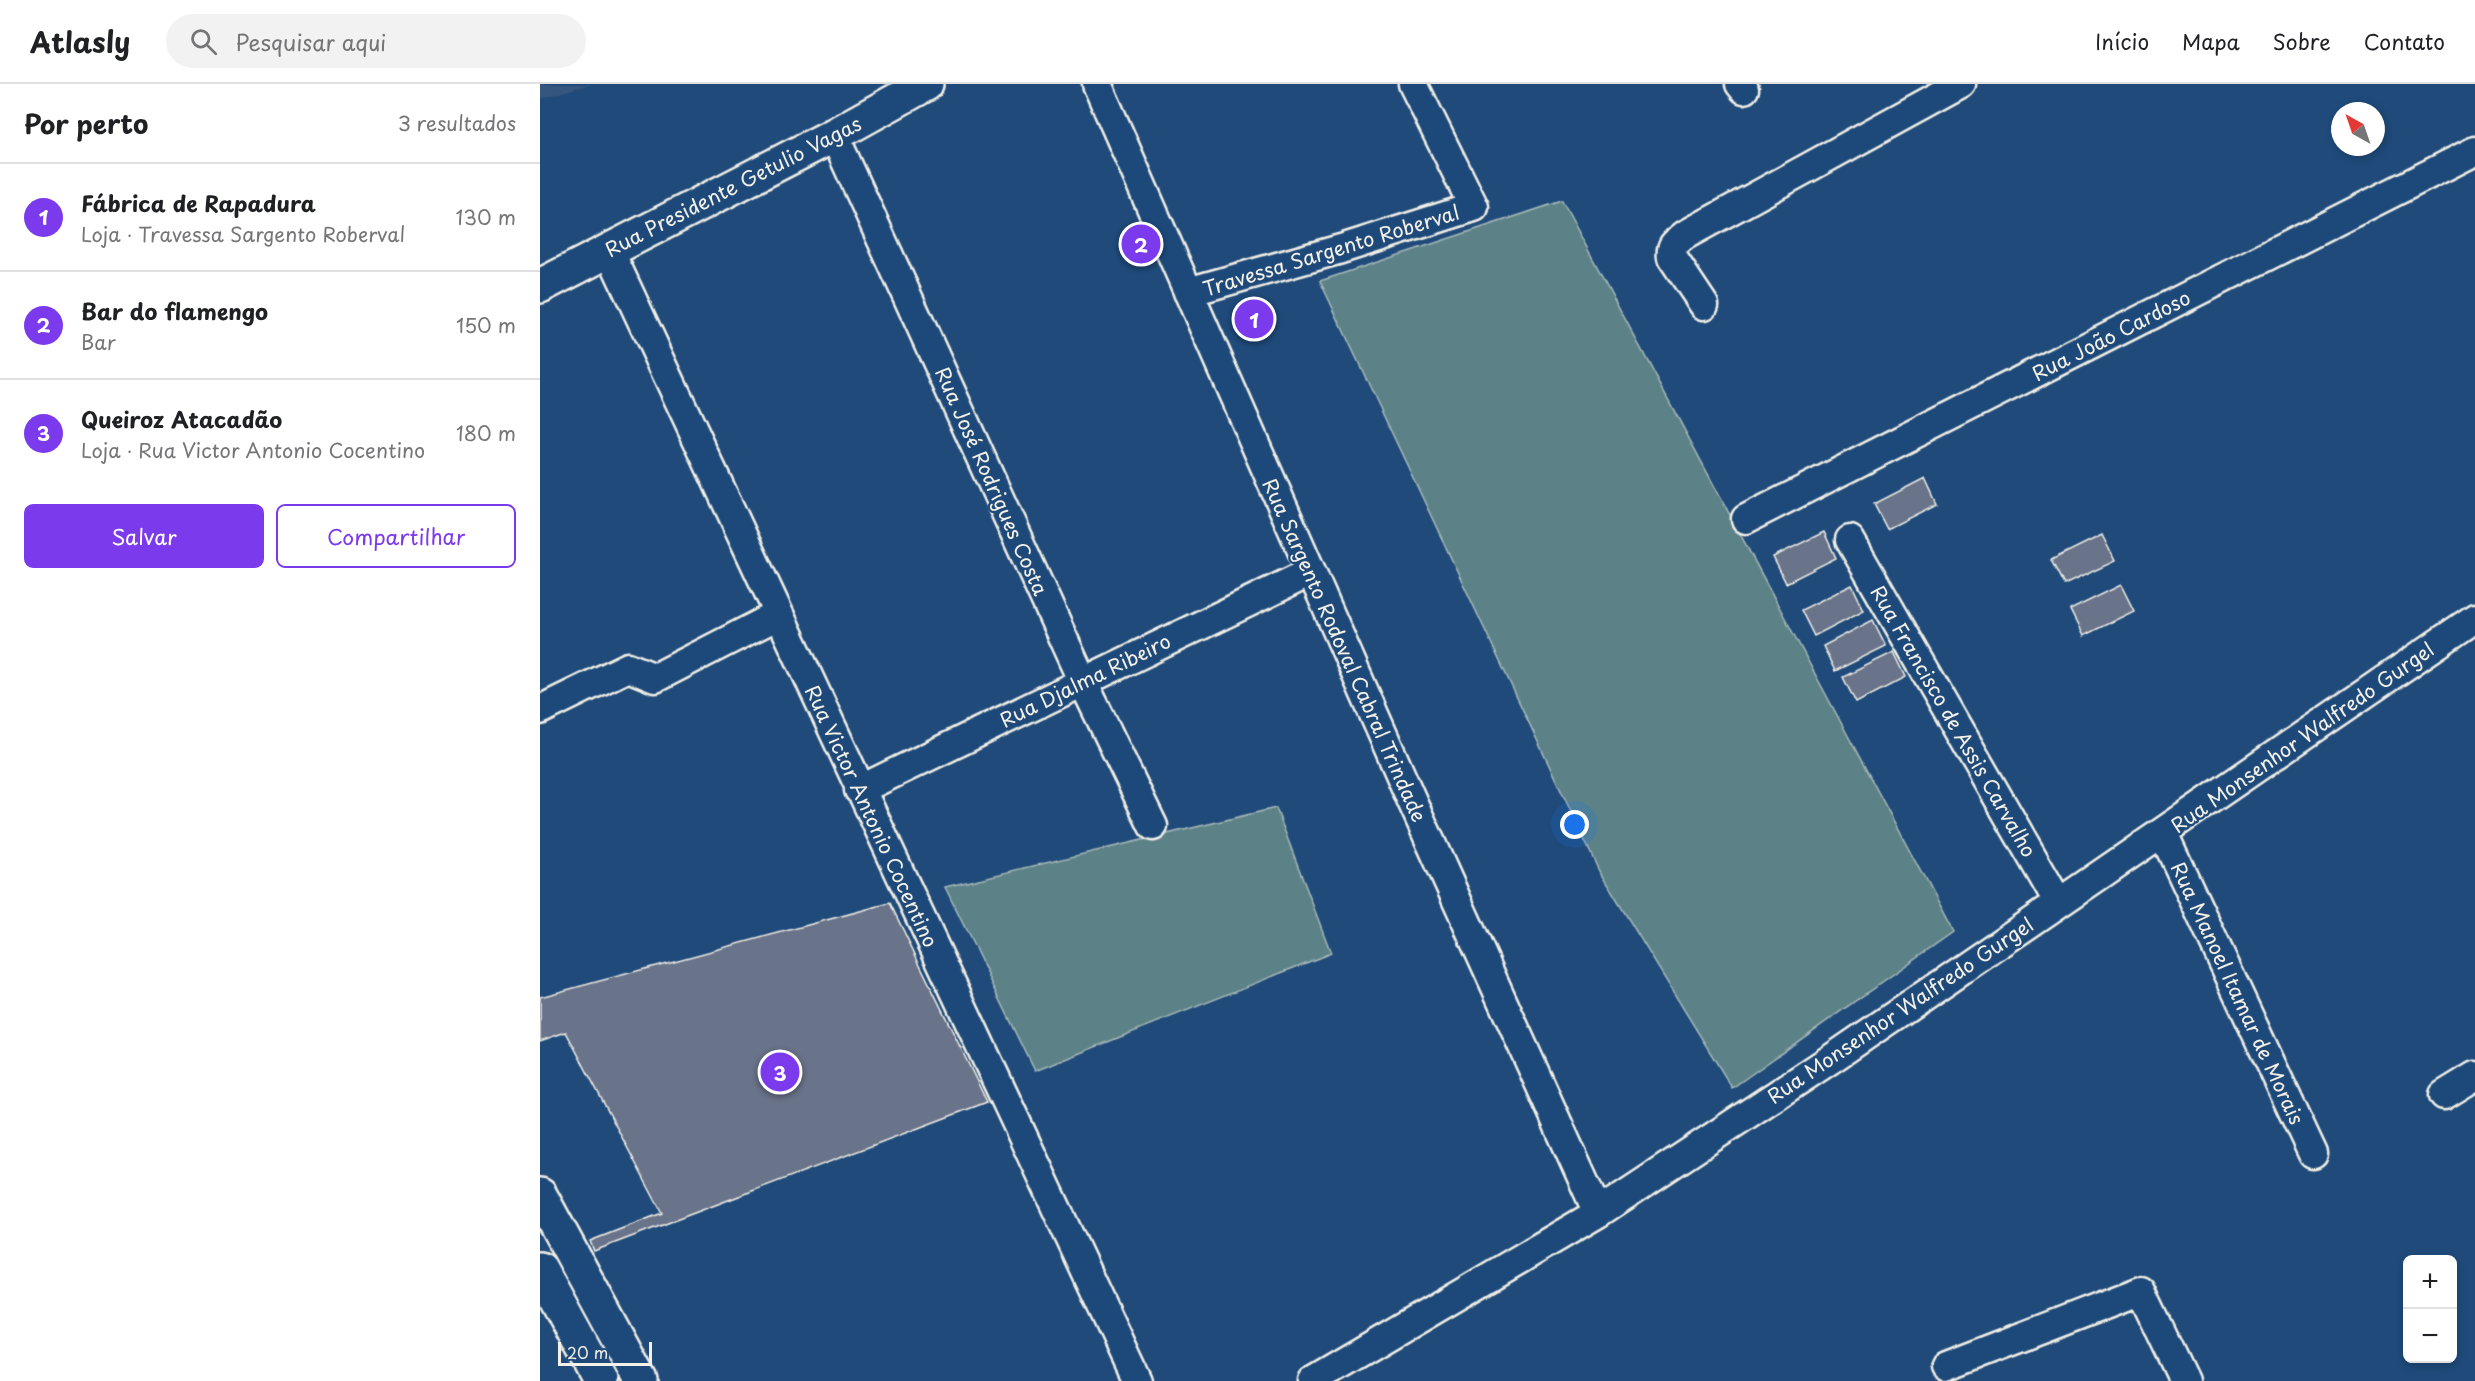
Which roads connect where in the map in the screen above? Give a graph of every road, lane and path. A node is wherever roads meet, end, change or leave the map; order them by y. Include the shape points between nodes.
1 (926, 84) edge
2 (1097, 84) edge
3 (1413, 84) edge
4 (1961, 84) edge
5 (834, 135) junction
6 (2475, 151) edge
7 (609, 250) junction
8 (540, 286) edge
9 (1188, 292) junction
10 (1704, 305) dead end
11 (1746, 519) dead end
12 (1850, 540) dead end
13 (1311, 572) junction
14 (778, 615) junction
15 (2475, 618) edge
16 (1082, 680) junction
17 (540, 710) edge
18 (859, 790) junction
19 (1153, 826) dead end
20 (2163, 833) junction
21 (2058, 902) junction
22 (2475, 1076) edge
23 (2444, 1095) dead end
24 (2313, 1154) dead end
25 (540, 1195) edge
26 (1598, 1213) junction
27 (554, 1254) edge
28 (540, 1269) edge
29 (1946, 1366) dead end
30 (601, 1381) edge
31 (641, 1381) edge
32 (1137, 1381) edge
33 (1313, 1381) edge
34 (2184, 1381) edge

1 - 5 street, Rua Presidente Getulio Vagas
2 - 9 street, Rua Sargento Rodoval Cabral Trindade
3 - 9 street, Travessa Sargento Roberval via 1474,207
4 - 10 street via 1675,242 1672,257
5 - 7 street, Rua Presidente Getulio Vagas
5 - 16 street, Rua José Rodrigues Costa
6 - 11 street, Rua João Cardoso
7 - 8 street, Rua Presidente Getulio Vagas
7 - 14 street, Rua Victor Antonio Cocentino
9 - 13 street, Rua Sargento Rodoval Cabral Trindade
12 - 21 street, Rua Francisco de Assis Carvalho
13 - 16 street, Rua Djalma Ribeiro
13 - 26 street, Rua Sargento Rodoval Cabral Trindade
14 - 17 street via 655,678 628,667
14 - 18 street, Rua Victor Antonio Cocentino
15 - 20 street, Rua Monsenhor Walfredo Gurgel
16 - 18 street, Rua Djalma Ribeiro
16 - 19 street, Rua José Rodrigues Costa
18 - 32 street, Rua Victor Antonio Cocentino
20 - 21 street, Rua Monsenhor Walfredo Gurgel
20 - 24 street, Rua Manoel Itamar de Morais
21 - 26 street, Rua Monsenhor Walfredo Gurgel
22 - 23 street
25 - 27 street
26 - 33 street, Rua Monsenhor Walfredo Gurgel
27 - 31 street
28 - 30 street
29 - 34 street via 2141,1291

